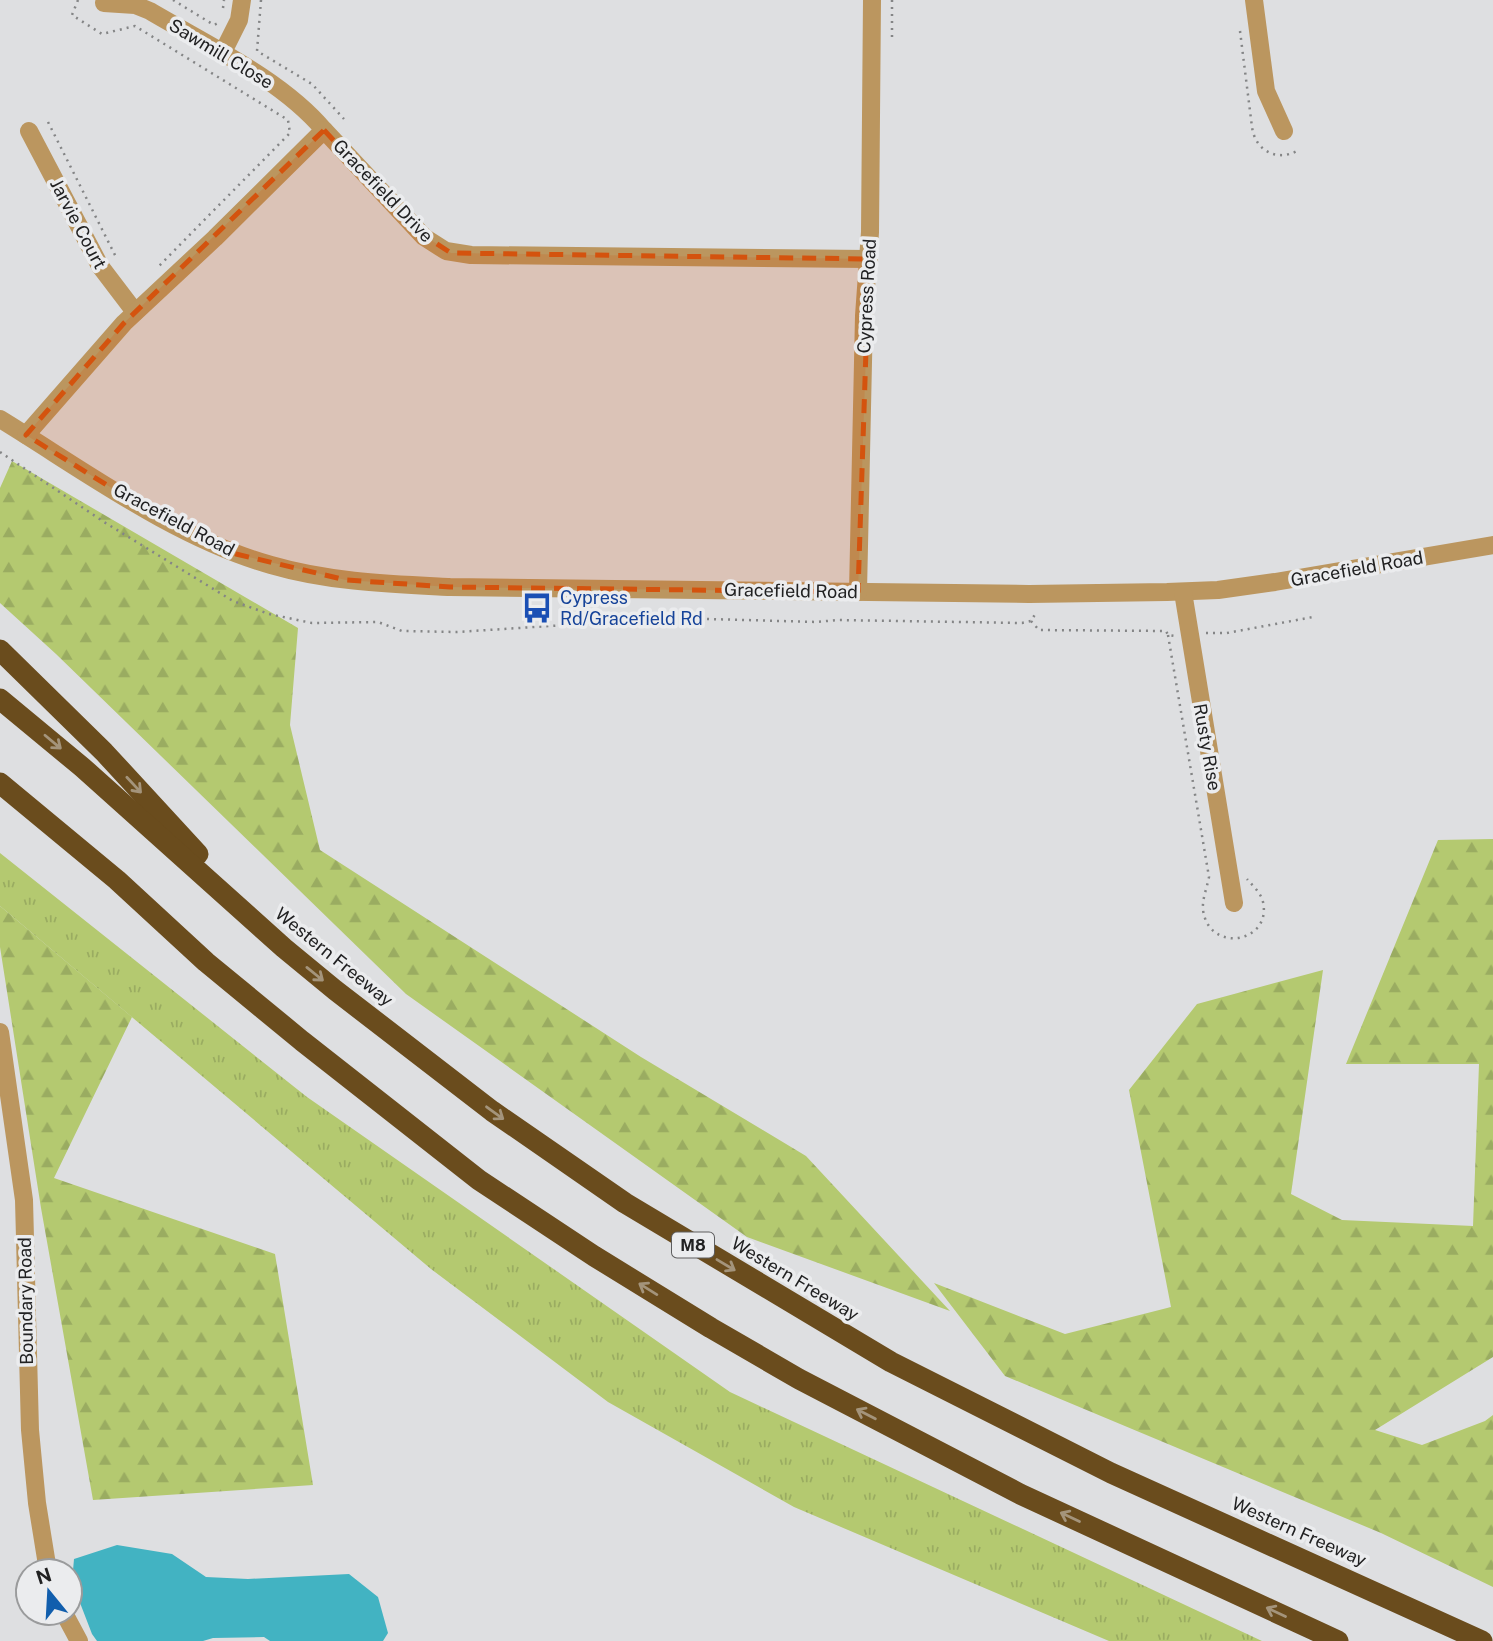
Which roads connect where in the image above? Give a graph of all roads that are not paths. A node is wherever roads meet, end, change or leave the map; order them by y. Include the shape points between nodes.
1 (242, 0) edge
2 (872, 0) edge
3 (1254, 0) edge
4 (104, 3) dead end
5 (222, 54) junction
6 (29, 131) dead end
7 (324, 131) junction
8 (1284, 131) dead end
9 (869, 259) junction
10 (135, 312) junction
11 (0, 419) edge
12 (26, 435) junction
13 (1493, 545) edge
14 (858, 592) junction
15 (1182, 592) junction
16 (0, 650) edge
17 (0, 699) edge
18 (0, 783) edge
19 (0, 800) edge
20 (117, 880) junction
21 (1234, 903) dead end
22 (284, 948) junction
23 (0, 1032) edge
24 (46, 1557) edge
25 (1338, 1641) edge
26 (1482, 1641) edge

1 - 5 street via 239,20
2 - 9 street, Cypress Road
3 - 8 street via 1266,91
4 - 5 street, Sawmill Close via 150,11
5 - 7 street, Sawmill Close via 287,94
6 - 10 street, Jarvie Court via 100,266
7 - 9 street, Gracefield Drive via 417,231 451,253
7 - 10 street, Gracefield Drive
9 - 14 street, Cypress Road
10 - 12 street, Gracefield Drive
11 - 12 street, Gracefield Road
12 - 14 street, Gracefield Road via 211,543 259,562 314,575 450,587
13 - 15 street, Gracefield Road via 1275,582
14 - 15 street, Gracefield Road
15 - 21 street, Rusty Rise
16 -> 22 highway via 104,752
17 -> 22 highway, Western Freeway / M8
18 - 20 highway
19 - 20 highway
25 -> 20 highway via 1020,1494 811,1386 594,1256 479,1180 312,1050
22 -> 26 highway, Western Freeway / M8 via 492,1111 625,1203 891,1362 1111,1473
23 - 24 street, Boundary Road via 24,1200 30,1430

